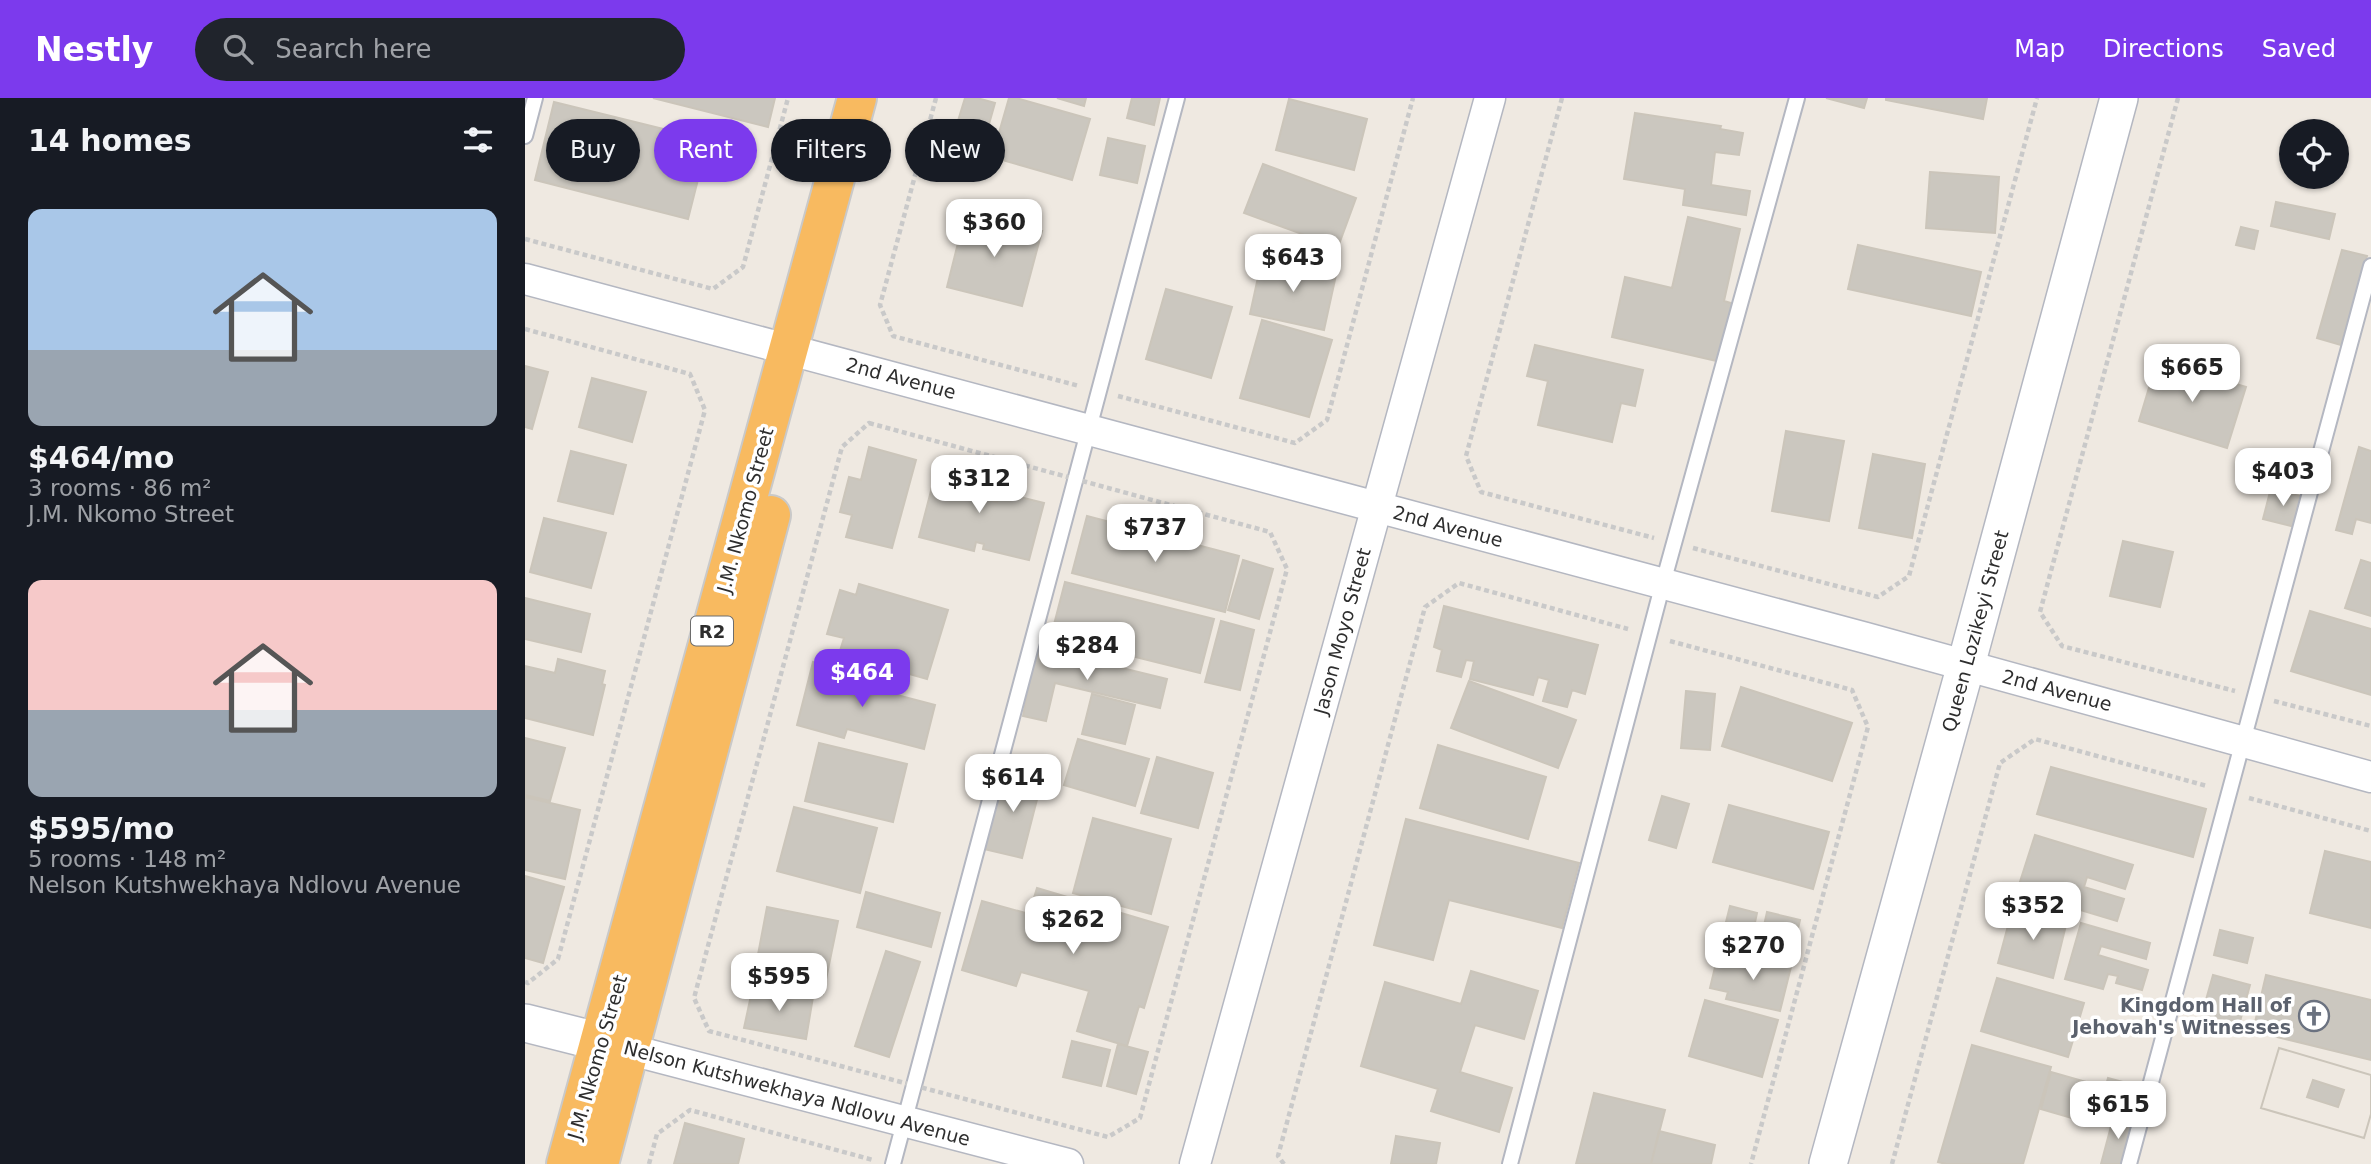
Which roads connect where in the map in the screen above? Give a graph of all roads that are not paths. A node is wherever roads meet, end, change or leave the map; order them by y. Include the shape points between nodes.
1 (535, 98) edge
2 (857, 98) edge
3 (885, 98) edge
4 (1177, 98) edge
5 (1490, 98) edge
6 (1797, 98) edge
7 (2119, 98) edge
8 (525, 136) edge
9 (2371, 266) edge
10 (525, 279) edge
11 (802, 351) junction
12 (1088, 429) junction
13 (1377, 507) junction
14 (1663, 583) junction
15 (1966, 665) junction
16 (2243, 741) junction
17 (2371, 777) edge
18 (525, 1023) edge
19 (615, 1046) junction
20 (905, 1121) junction
21 (566, 1164) edge
22 (599, 1164) edge
23 (893, 1164) edge
24 (1068, 1164) edge
25 (1195, 1164) edge
26 (1510, 1164) edge
27 (1828, 1164) edge
28 (2129, 1164) edge

1 - 8 lane
2 - 11 highway, J.M. Nkomo Street / R2
3 - 11 highway, J.M. Nkomo Street / R2
4 - 12 lane
5 - 13 street, Jason Moyo Street
6 - 14 lane
7 - 15 street, Queen Lozikeyi Street
9 - 16 lane
10 - 11 street, 2nd Avenue
11 - 12 street, 2nd Avenue
11 - 19 highway, J.M. Nkomo Street / R2
12 - 13 street, 2nd Avenue
12 - 20 lane
13 - 14 street, 2nd Avenue
13 - 25 street, Jason Moyo Street
14 - 15 street, 2nd Avenue
14 - 26 lane
15 - 16 street, 2nd Avenue
15 - 27 street, Queen Lozikeyi Street
16 - 17 street, 2nd Avenue
16 - 28 lane
18 - 19 street, Nelson Kutshwekhaya Ndlovu Avenue
19 - 20 street, Nelson Kutshwekhaya Ndlovu Avenue
19 - 21 highway, J.M. Nkomo Street / R2
19 - 22 highway, J.M. Nkomo Street / R2
20 - 23 lane
20 - 24 street, Nelson Kutshwekhaya Ndlovu Avenue

